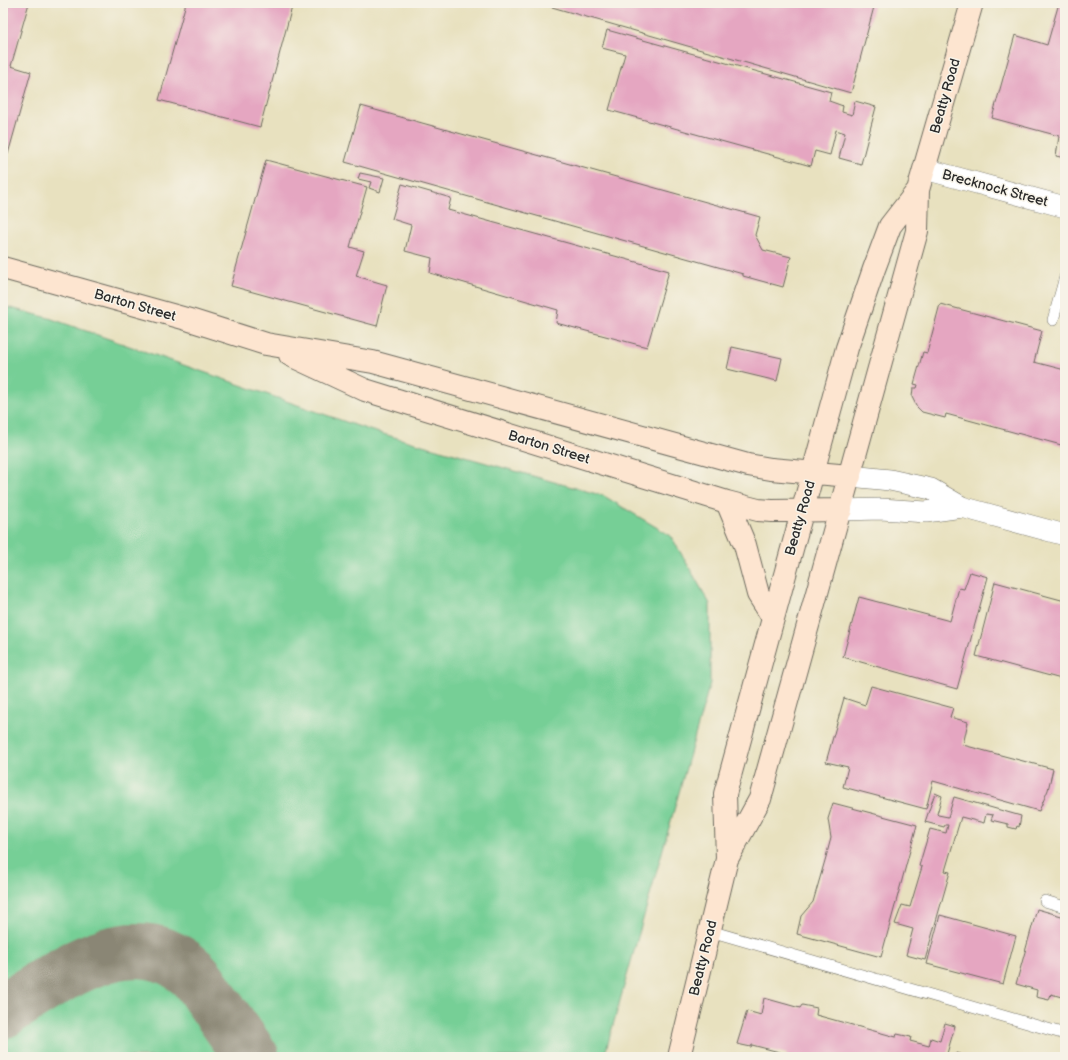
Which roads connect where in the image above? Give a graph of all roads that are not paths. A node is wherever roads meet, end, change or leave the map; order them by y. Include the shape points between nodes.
1 (972, 3) edge
2 (924, 169) junction
3 (918, 190) junction
4 (1065, 207) edge
5 (890, 226) junction
6 (917, 231) junction
7 (3, 268) edge
8 (1065, 277) edge
9 (1053, 320) dead end
10 (266, 344) junction
11 (813, 473) junction
12 (850, 476) junction
13 (727, 502) junction
14 (962, 507) junction
15 (841, 510) junction
16 (802, 512) junction
17 (1065, 535) edge
18 (772, 616) junction
19 (727, 859) junction
20 (1045, 901) dead end
21 (1065, 906) edge
22 (710, 932) junction
23 (1065, 1034) edge
24 (679, 1057) edge

1 - 2 main road, Beatty Road
2 - 3 main road, Beatty Road
2 - 4 street, Brecknock Street
3 - 5 main road, Beatty Road
3 - 6 main road, Beatty Road
5 - 6 lane
5 - 11 main road, Beatty Road via 847,348
6 - 12 main road, Beatty Road
7 - 10 main road, Barton Street
8 - 9 lane
10 - 11 main road, Barton Street via 373,362 748,465
10 - 13 main road, Barton Street via 366,390
11 - 12 main road, Barton Street
11 - 16 main road, Beatty Road
12 - 14 street via 890,480 931,489
12 - 15 main road, Beatty Road
13 - 16 main road, Barton Street via 758,510
13 - 18 main road via 745,546 758,594
14 - 15 street via 926,512
14 - 17 street
15 - 16 main road, Barton Street
15 - 19 main road, Beatty Road via 760,799
16 - 18 main road, Beatty Road
18 - 19 main road, Beatty Road via 725,794
19 - 22 main road, Beatty Road
20 - 21 lane
22 - 23 lane
22 - 24 main road, Beatty Road

